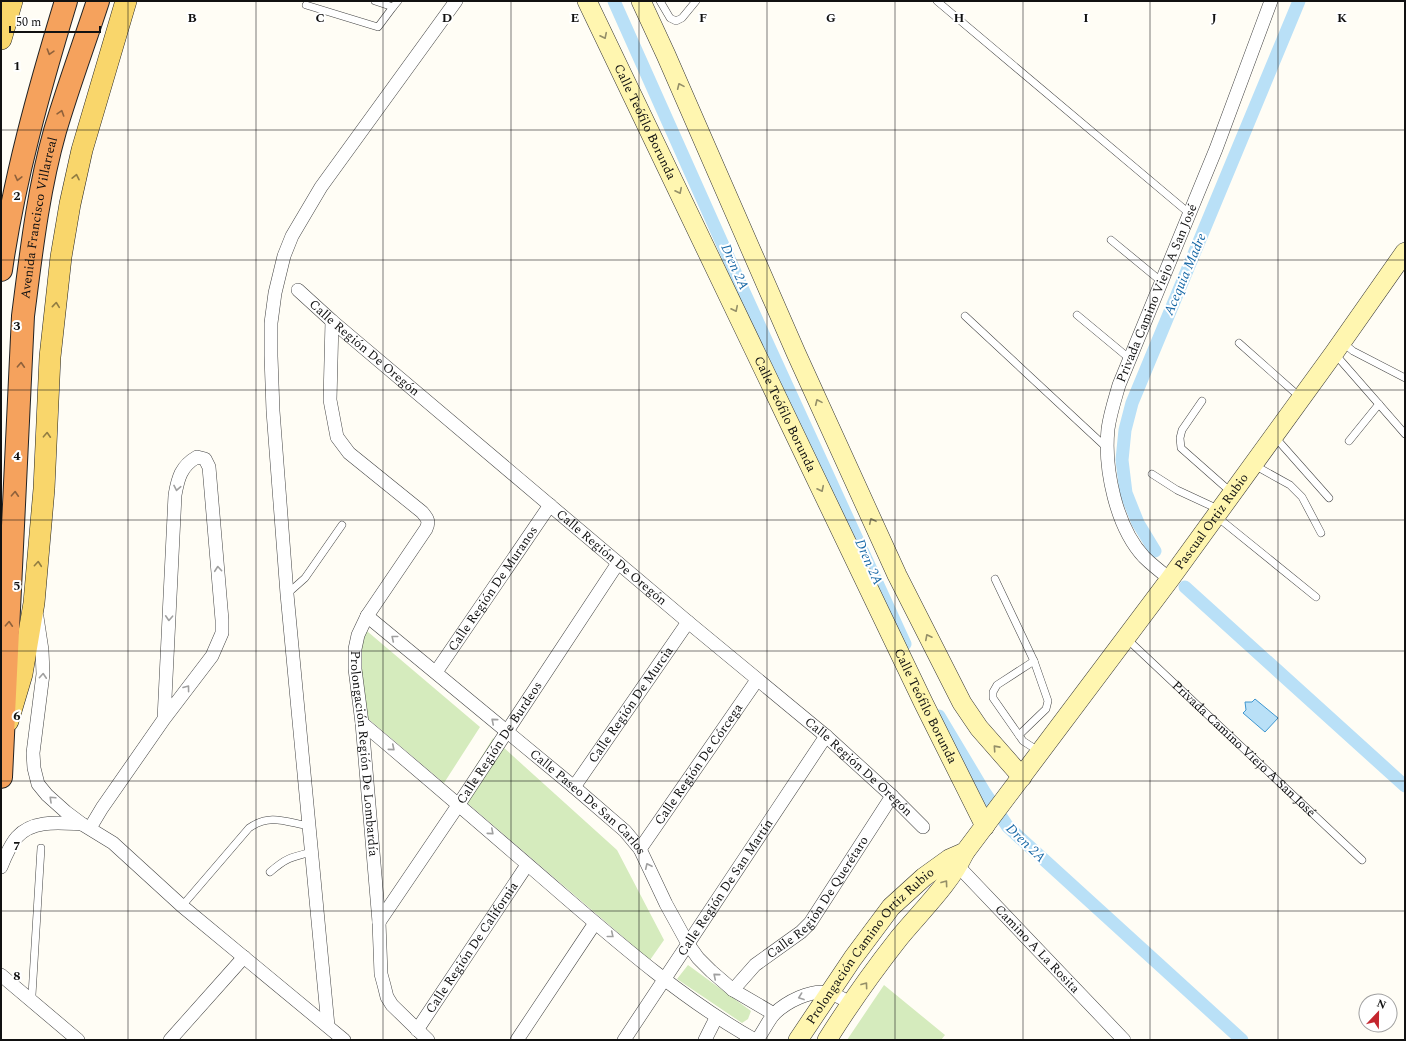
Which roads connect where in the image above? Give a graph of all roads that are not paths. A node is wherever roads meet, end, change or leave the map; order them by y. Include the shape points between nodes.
1 (12, 1) edge
2 (66, 1) edge
3 (98, 1) edge
4 (126, 1) edge
5 (375, 1) edge
6 (456, 1) edge
7 (587, 1) edge
8 (641, 1) edge
9 (660, 1) edge
10 (696, 1) edge
11 (937, 1) edge
12 (1271, 1) edge
13 (396, 4) edge
14 (306, 5) dead end
15 (1, 39) edge
16 (1190, 214) junction
17 (1111, 240) dead end
18 (1405, 252) edge
19 (1, 270) edge
20 (1162, 282) junction
21 (298, 290) dead end
22 (1077, 315) dead end
23 (965, 316) dead end
24 (332, 321) junction
25 (1239, 343) dead end
26 (1338, 348) junction
27 (1130, 359) junction
28 (1405, 378) edge
29 (1301, 398) junction
30 (1202, 401) dead end
31 (1379, 404) junction
32 (1405, 434) edge
33 (1274, 436) junction
34 (1348, 441) dead end
35 (1108, 449) junction
36 (1253, 464) junction
37 (1152, 474) dead end
38 (1232, 493) junction
39 (1329, 498) dead end
40 (550, 505) junction
41 (1218, 513) junction
42 (342, 525) dead end
43 (1321, 534) dead end
44 (618, 563) junction
45 (995, 579) dead end
46 (1170, 579) junction
47 (287, 594) junction
48 (1316, 597) dead end
49 (34, 603) junction
50 (367, 616) junction
51 (688, 622) junction
52 (1126, 638) junction
53 (1034, 661) junction
54 (436, 672) junction
55 (757, 680) junction
56 (164, 719) junction
57 (362, 723) junction
58 (507, 732) junction
59 (4, 733) junction
60 (1019, 735) junction
61 (826, 736) junction
62 (1040, 752) junction
63 (1, 777) edge
64 (1018, 782) junction
65 (574, 787) junction
66 (892, 796) junction
67 (459, 804) junction
68 (990, 820) junction
69 (86, 826) junction
70 (309, 826) junction
71 (923, 827) dead end
72 (41, 848) dead end
73 (640, 849) junction
74 (312, 852) junction
75 (957, 859) junction
76 (1362, 860) dead end
77 (527, 865) junction
78 (1, 867) edge
79 (270, 872) dead end
80 (182, 906) junction
81 (379, 922) junction
82 (595, 923) junction
83 (688, 944) junction
84 (244, 957) junction
85 (1, 975) edge
86 (665, 979) junction
87 (733, 990) junction
88 (828, 993) junction
89 (30, 999) junction
90 (851, 1003) junction
91 (774, 1014) junction
92 (716, 1018) junction
93 (328, 1026) junction
94 (417, 1030) junction
95 (78, 1040) edge
96 (170, 1040) edge
97 (344, 1040) edge
98 (428, 1040) edge
99 (517, 1040) edge
100 (624, 1040) edge
101 (705, 1040) edge
102 (756, 1040) edge
103 (798, 1040) edge
104 (827, 1040) edge
105 (1124, 1040) edge

1 - 15 main road
2 -> 19 highway, Avenida Francisco Villarreal via 15,189
59 -> 3 highway, Avenida Francisco Villarreal via 23,316 40,196 55,131
49 -> 4 main road via 44,489 50,357 61,257 82,150
5 - 13 lane
6 - 47 street via 321,187 292,236 284,256 271,323 271,356
7 -> 68 street, Calle Teófilo Borunda via 914,683
64 -> 8 street via 962,703 897,576
9 - 10 lane via 670,18 676,21 682,18
11 - 16 lane
12 - 16 street, Privada Camino Viejo A San José
13 - 14 lane via 378,27
16 - 20 street, Privada Camino Viejo A San José
17 - 20 lane
18 - 26 street, Pascual Ortiz Rubio
20 - 27 street, Privada Camino Viejo A San José
21 - 24 street, Calle Región De Oregón
22 - 27 lane
23 - 35 lane
24 - 40 street, Calle Región De Oregón
24 - 50 street, Prolongación Región De Lombardía via 330,400 337,437 349,453 428,519 426,529
25 - 29 lane
26 - 28 lane via 1353,351
26 - 29 street, Pascual Ortiz Rubio
26 - 31 lane
27 - 35 street, Privada Camino Viejo A San José via 1112,409
29 - 33 street, Pascual Ortiz Rubio
30 - 38 lane via 1182,430 1181,448
31 - 32 lane
31 - 34 lane
33 - 36 street, Pascual Ortiz Rubio
33 - 39 lane
35 - 46 street, Privada Camino Viejo A San José via 1112,484 1121,519 1144,556
36 - 38 street, Pascual Ortiz Rubio
36 - 43 lane via 1290,485 1302,497
37 - 41 lane
38 - 41 street, Pascual Ortiz Rubio
40 - 44 street, Calle Región De Oregón
40 - 54 street, Calle Región De Muranos
41 - 46 street, Pascual Ortiz Rubio
41 - 48 lane
42 - 47 lane via 305,578
44 - 51 street, Calle Región De Oregón
44 - 58 street, Calle Región De Burdeos
45 - 53 lane
46 - 52 street, Pascual Ortiz Rubio
47 - 70 street
49 - 59 main road via 22,674
69 -> 49 street via 47,795 38,784 34,768 33,753 43,674 42,650
54 -> 50 street, Calle Paseo De San Carlos
50 - 57 street, Prolongación Región De Lombardía via 358,634 355,649
51 - 55 street, Calle Región De Oregón
51 - 65 street, Calle Región De Murcia
52 - 62 street, Pascual Ortiz Rubio
52 - 76 lane, Privada Camino Viejo A San José
53 - 60 lane via 1048,704
53 - 60 lane via 997,685 993,692 993,698
58 -> 54 street, Calle Paseo De San Carlos
55 - 61 street, Calle Región De Oregón
55 - 73 street, Calle Región De Córcega
56 -> 56 street via 212,656 222,633 209,467 205,459 197,457 189,461 182,470 175,495
56 - 69 street via 102,808
57 -> 67 street
57 - 81 street, Prolongación Región De Lombardía
58 - 65 street, Calle Paseo De San Carlos
58 - 67 street, Calle Región De Burdeos
59 - 63 highway, Avenida Francisco Villarreal
60 - 62 lane
61 - 66 street, Calle Región De Oregón
61 - 83 street, Calle Región De San Martín
62 - 64 street, Pascual Ortiz Rubio
64 - 68 street, Pascual Ortiz Rubio
65 - 73 street, Calle Paseo De San Carlos via 625,832
66 - 71 street, Calle Región De Oregón
66 - 87 street, Calle Región De Querétaro via 810,923 755,965
67 -> 77 street
67 - 81 street, Calle Región De Burdeos
68 - 75 street, Pascual Ortiz Rubio
69 - 78 street via 47,824 24,830 16,837
69 - 80 street via 113,843
70 - 74 street
70 - 80 lane via 270,819 258,822 249,828
72 - 89 lane
83 -> 73 street, Calle Paseo De San Carlos
74 - 79 lane via 283,860
74 - 93 street
75 - 88 street, Prolongación Camino Ortiz Rubio via 924,876 891,907
90 -> 75 street, Prolongación Camino Ortiz Rubio via 898,939 942,888
75 - 105 street, Camino A La Rosita
77 - 82 street
77 - 94 street, Calle Región De California
80 - 84 street
81 - 94 street, Prolongación Región De Lombardía via 381,974 387,997
82 -> 86 street
82 - 99 street
83 - 86 street, Calle Región De San Martín
87 -> 83 street, Calle Paseo De San Carlos via 698,958
84 - 93 street
84 - 96 street
85 - 89 street
86 - 92 street
86 - 100 street, Calle Región De San Martín
87 - 91 street, Calle Paseo De San Carlos
88 - 90 street
88 -> 91 street via 801,997
88 - 103 street, Prolongación Camino Ortiz Rubio
89 - 95 street
90 - 104 street, Prolongación Camino Ortiz Rubio
91 - 102 street
92 - 101 street
92 - 102 street
93 - 97 street
94 - 98 street, Prolongación Región De Lombardía

